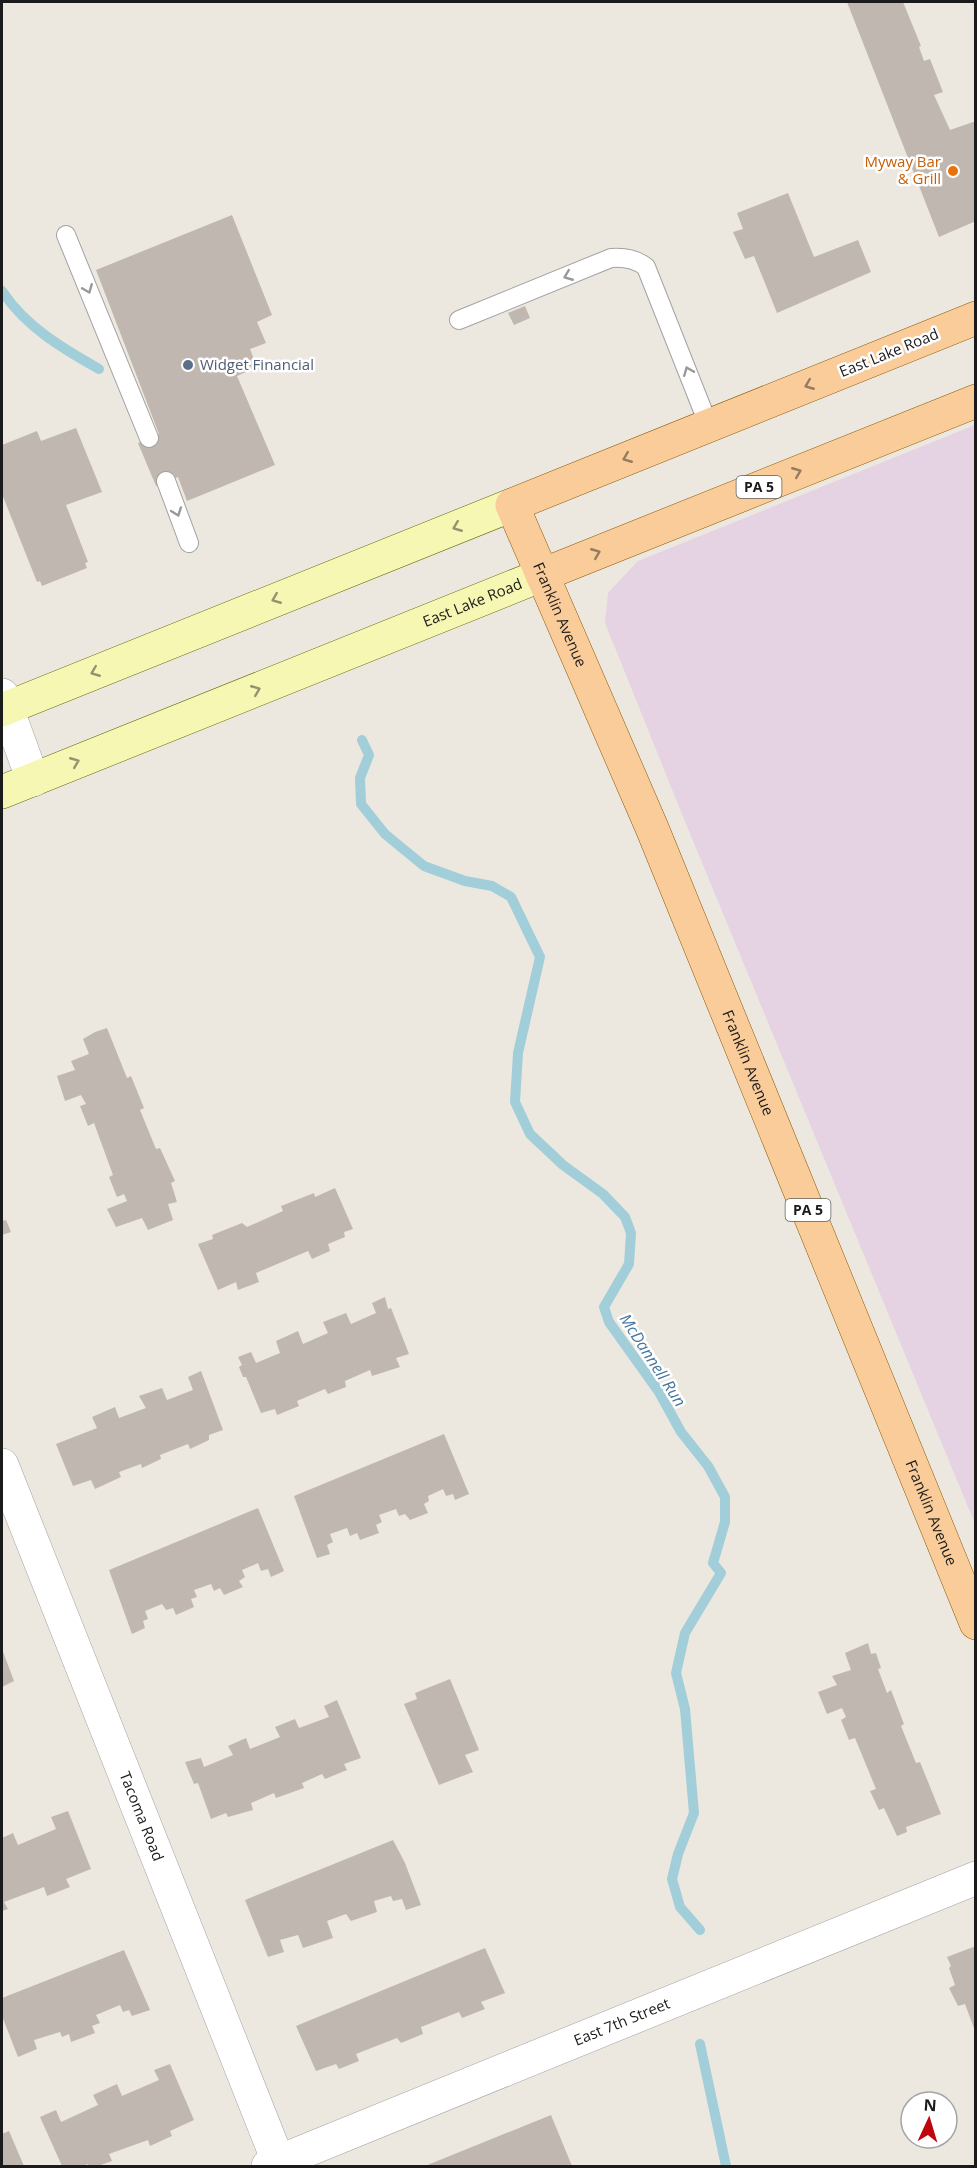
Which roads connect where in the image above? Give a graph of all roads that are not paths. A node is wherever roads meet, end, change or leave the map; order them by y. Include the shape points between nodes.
1 (66, 235) dead end
2 (975, 318) edge
3 (459, 320) dead end
4 (975, 401) edge
5 (709, 426) junction
6 (149, 438) dead end
7 (166, 481) dead end
8 (512, 505) junction
9 (189, 543) dead end
10 (542, 575) junction
11 (3, 704) edge
12 (33, 780) junction
13 (2, 792) edge
14 (2, 1465) edge
15 (975, 1623) edge
16 (975, 1878) edge
17 (275, 2165) edge

1 -> 6 lane
2 -> 5 main road, East Lake Road
5 -> 3 lane via 646,267 640,263 611,258
10 -> 4 main road, East Lake Road / PA 5
5 -> 8 main road, East Lake Road
7 -> 9 lane
8 - 10 main road, Franklin Avenue / PA 5
8 -> 11 main road, East Lake Road
12 -> 10 main road, East Lake Road
10 - 15 main road, Franklin Avenue / PA 5 via 652,828
11 - 12 street
12 - 13 main road, East Lake Road
14 - 17 street, Tacoma Road
16 - 17 street, East 7th Street

